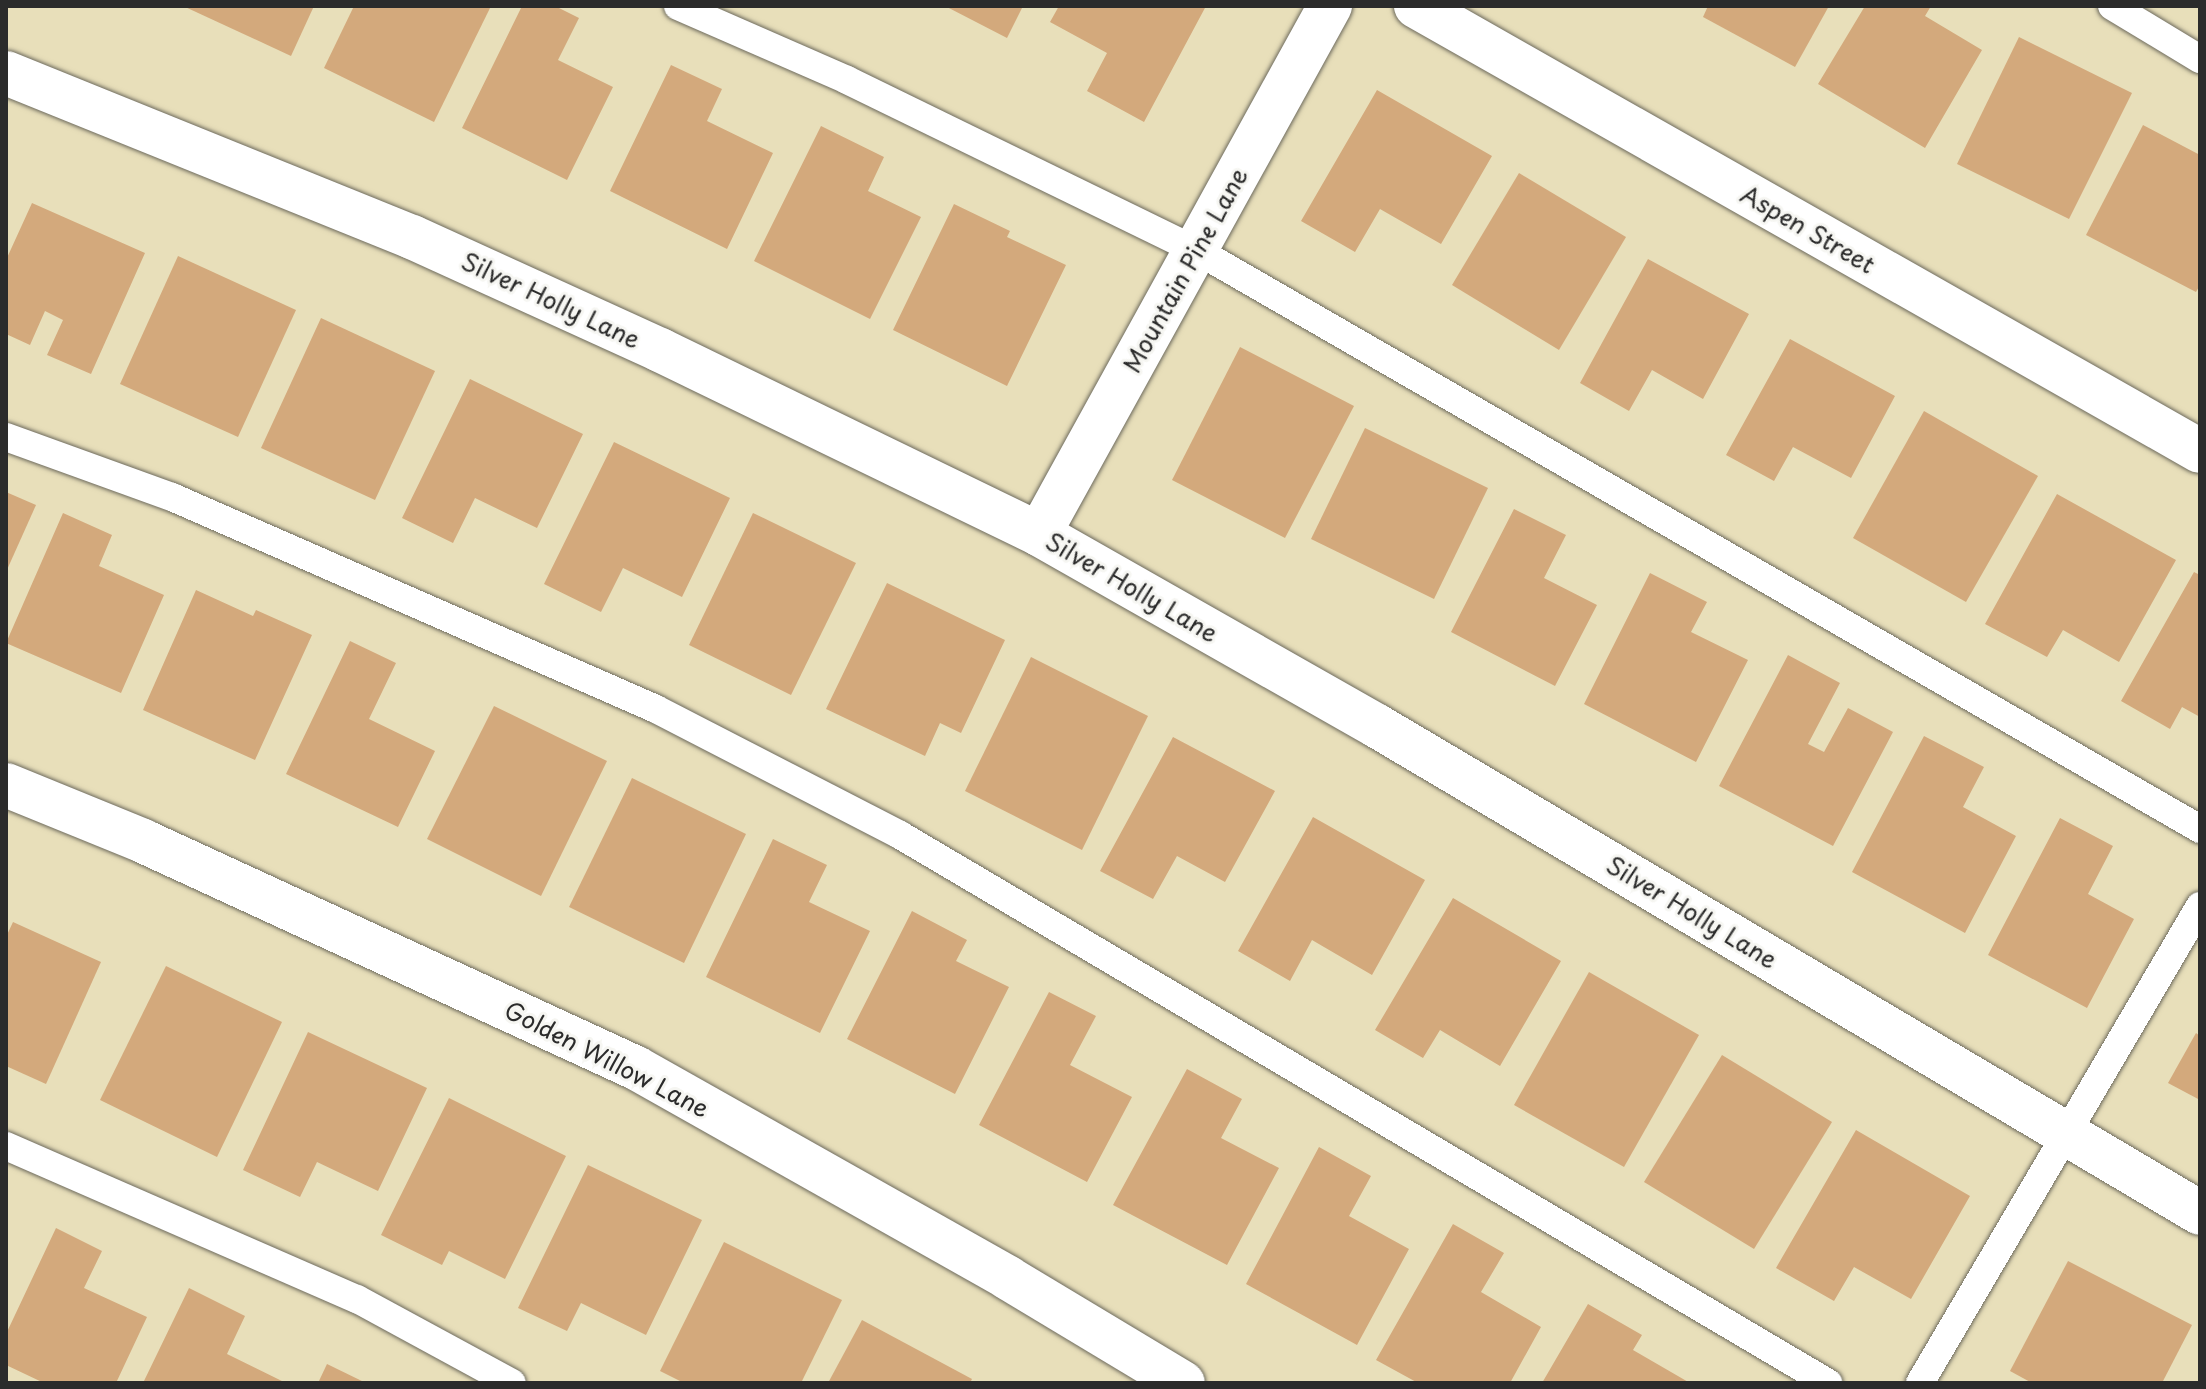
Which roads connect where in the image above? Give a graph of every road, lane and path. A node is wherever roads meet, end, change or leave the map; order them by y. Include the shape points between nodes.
1 (678, 6) edge
2 (1330, 6) edge
3 (1416, 6) edge
4 (2112, 6) edge
5 (2200, 59) edge
6 (6, 73) edge
7 (1196, 250) junction
8 (6, 437) edge
9 (2200, 451) edge
10 (1039, 534) junction
11 (6, 785) edge
12 (2200, 829) edge
13 (2200, 906) edge
14 (2066, 1133) junction
15 (6, 1146) edge
16 (2200, 1213) edge
17 (512, 1383) edge
18 (1183, 1383) edge
19 (1828, 1383) edge
20 (1920, 1383) edge

1 - 7 lane via 847,80
2 - 7 street, Mountain Pine Lane
3 - 9 street, Aspen Street
4 - 5 lane
6 - 10 street, Silver Holly Lane via 412,237 660,350
7 - 10 street, Mountain Pine Lane
7 - 12 lane
8 - 19 lane via 172,497 656,709 886,828
10 - 14 street, Silver Holly Lane via 1377,726
11 - 18 street, Golden Willow Lane via 143,841 636,1068
13 - 14 lane
14 - 16 street, Silver Holly Lane
14 - 20 lane
15 - 17 lane via 357,1299

